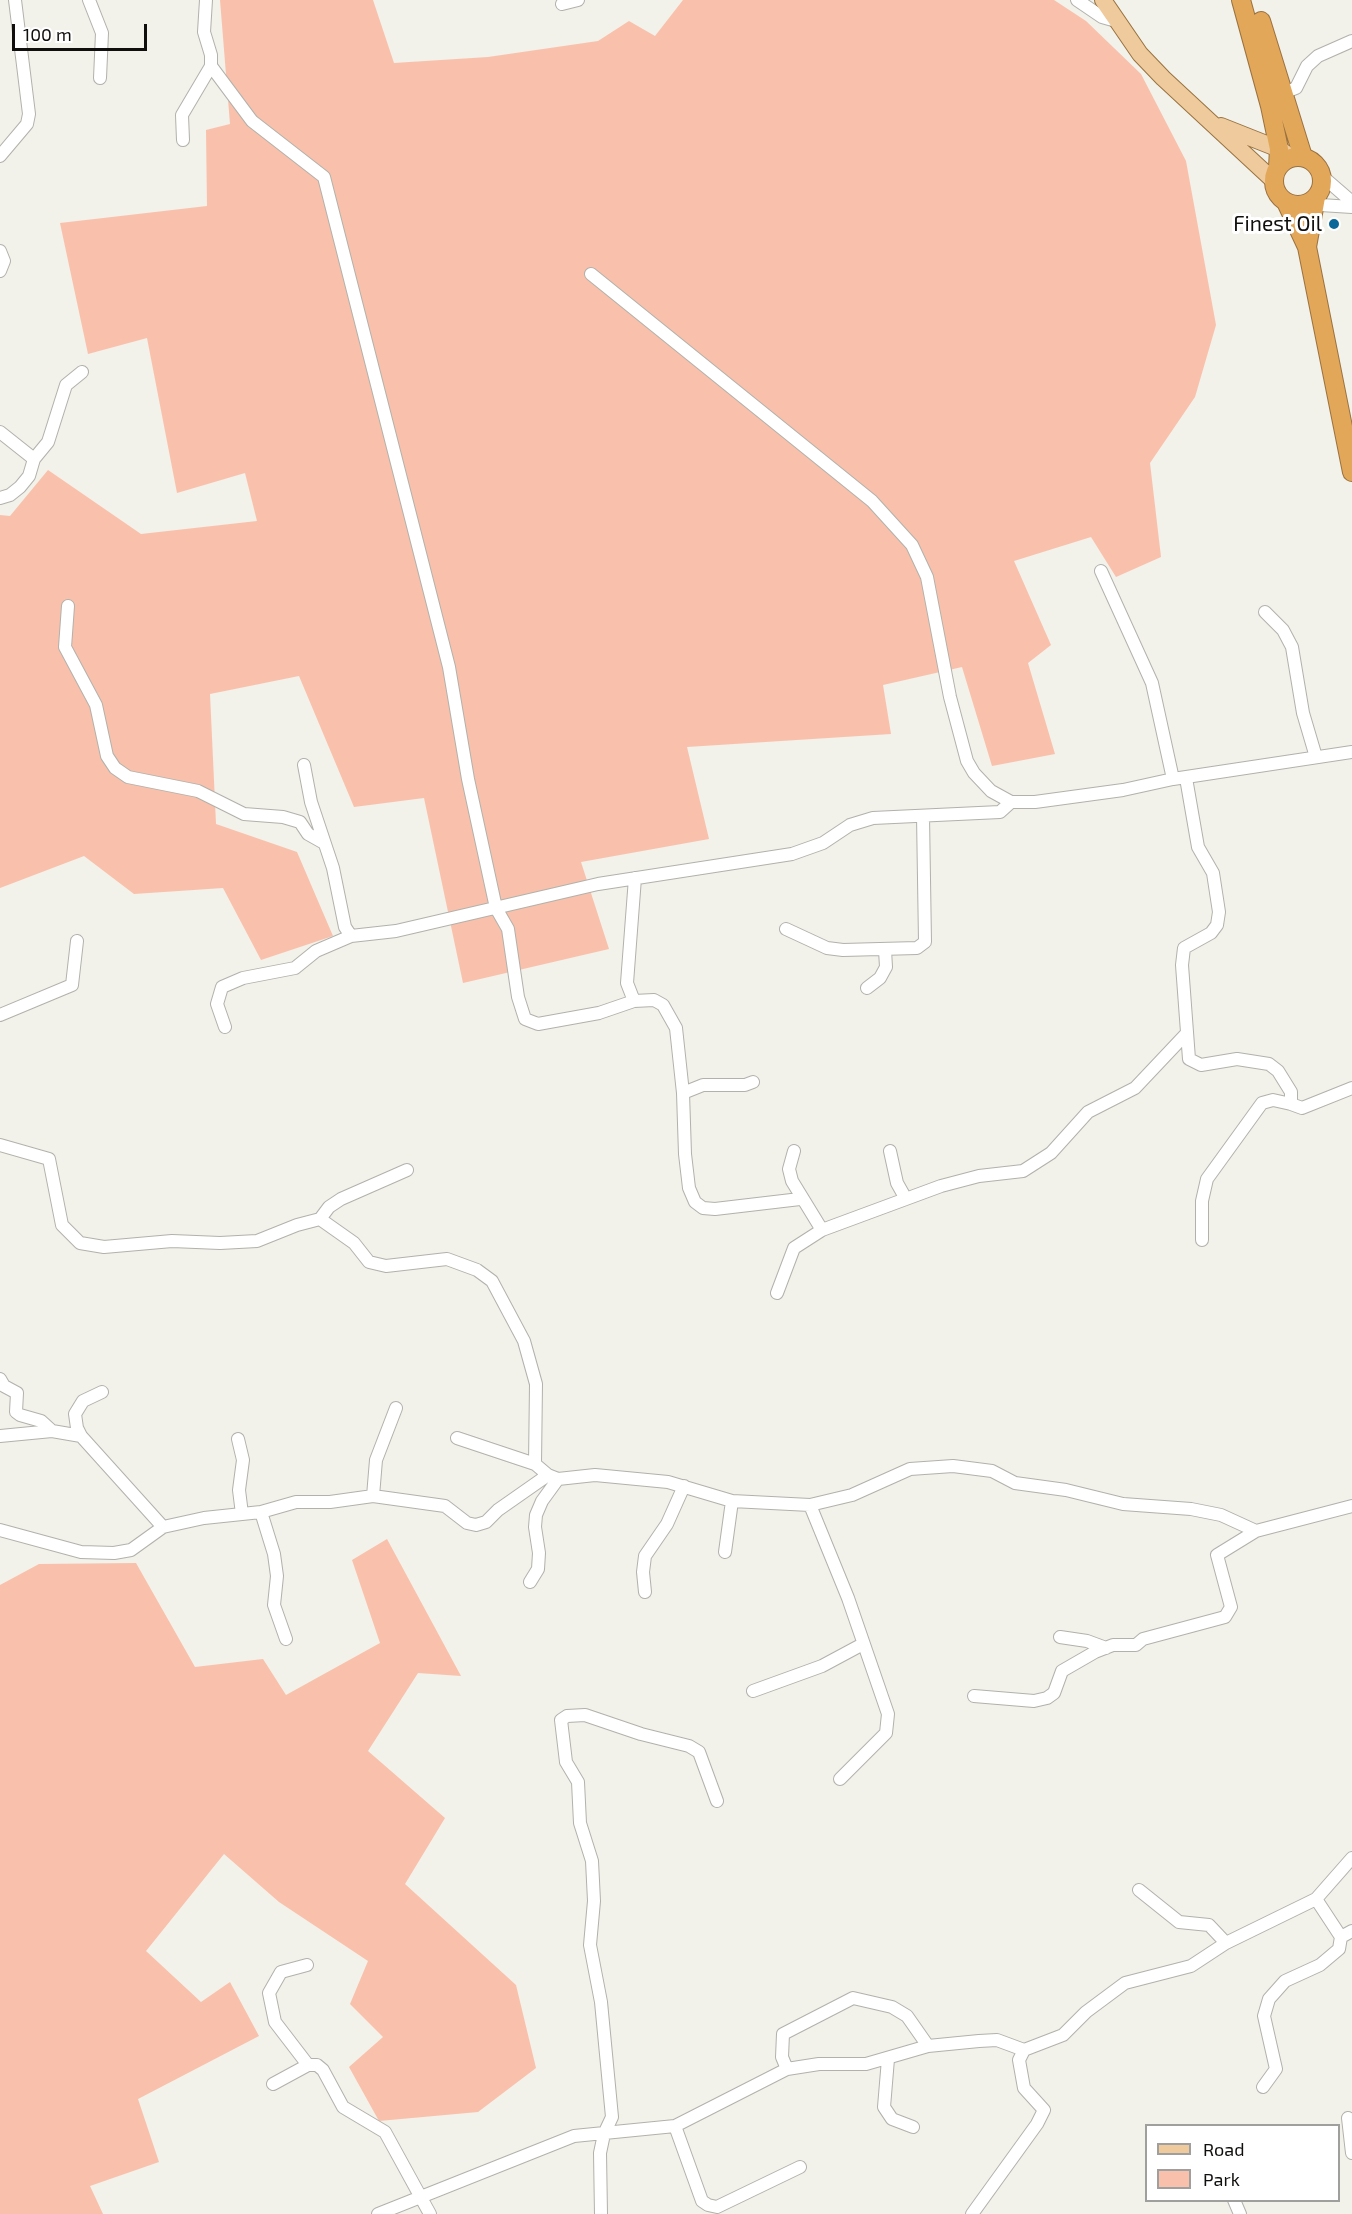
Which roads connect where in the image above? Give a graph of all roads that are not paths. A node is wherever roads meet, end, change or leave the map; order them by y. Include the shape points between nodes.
1 (15, 0) edge
2 (89, 0) edge
3 (206, 0) edge
4 (578, 0) edge
5 (1077, 0) edge
6 (1103, 0) edge
7 (1241, 0) edge
8 (1254, 0) edge
9 (562, 4) dead end
10 (1116, 21) junction
11 (1352, 41) edge
12 (211, 66) junction
13 (100, 78) dead end
14 (1283, 93) junction
15 (1217, 125) junction
16 (183, 141) dead end
17 (0, 156) edge
18 (1285, 162) junction
19 (1322, 176) junction
20 (1286, 202) junction
21 (1312, 202) junction
22 (1352, 202) edge
23 (1352, 207) edge
24 (1307, 247) junction
25 (0, 251) edge
26 (0, 271) edge
27 (591, 274) dead end
28 (82, 372) dead end
29 (0, 432) edge
30 (34, 459) junction
31 (1352, 472) edge
32 (0, 498) edge
33 (1101, 571) dead end
34 (68, 606) dead end
35 (1265, 612) dead end
36 (1352, 752) edge
37 (1316, 757) junction
38 (304, 765) dead end
39 (1186, 778) junction
40 (1173, 779) junction
41 (1011, 802) junction
42 (923, 816) junction
43 (324, 843) junction
44 (635, 878) junction
45 (496, 908) junction
46 (786, 929) dead end
47 (351, 936) junction
48 (77, 941) dead end
49 (885, 950) junction
50 (867, 988) dead end
51 (634, 1001) junction
52 (0, 1015) edge
53 (225, 1027) dead end
54 (1186, 1034) junction
55 (753, 1082) dead end
56 (1352, 1088) edge
57 (683, 1093) junction
58 (1292, 1104) junction
59 (0, 1145) edge
60 (794, 1151) dead end
61 (890, 1151) dead end
62 (407, 1170) dead end
63 (906, 1198) junction
64 (800, 1199) junction
65 (320, 1219) junction
66 (822, 1230) junction
67 (1202, 1240) dead end
68 (777, 1293) dead end
69 (0, 1379) edge
70 (102, 1392) dead end
71 (396, 1408) dead end
72 (52, 1431) junction
73 (0, 1436) edge
74 (81, 1436) junction
75 (457, 1438) dead end
76 (238, 1439) dead end
77 (535, 1464) junction
78 (553, 1477) junction
79 (684, 1486) junction
80 (373, 1496) junction
81 (732, 1501) junction
82 (810, 1505) junction
83 (1352, 1506) edge
84 (261, 1512) junction
85 (242, 1514) junction
86 (163, 1527) junction
87 (0, 1530) edge
88 (1256, 1531) junction
89 (725, 1552) dead end
90 (530, 1582) dead end
91 (645, 1592) dead end
92 (1060, 1637) dead end
93 (286, 1639) dead end
94 (863, 1644) junction
95 (1106, 1648) junction
96 (753, 1691) dead end
97 (974, 1696) dead end
98 (840, 1779) dead end
99 (717, 1801) dead end
100 (1352, 1858) edge
101 (1139, 1890) dead end
102 (1316, 1899) junction
103 (1346, 1934) edge
104 (1226, 1943) junction
105 (306, 1965) dead end
106 (928, 2046) junction
107 (1024, 2050) junction
108 (888, 2059) junction
109 (308, 2065) junction
110 (787, 2069) junction
111 (273, 2084) dead end
112 (1263, 2087) dead end
113 (1348, 2118) dead end
114 (675, 2126) junction
115 (913, 2127) dead end
116 (604, 2133) junction
117 (1352, 2153) edge
118 (800, 2167) dead end
119 (422, 2195) junction
120 (728, 2208) edge
121 (378, 2214) edge
122 (430, 2214) edge
123 (601, 2214) edge
124 (972, 2214) edge

1 - 17 street via 29,114 27,124
2 - 13 street via 102,33
3 - 12 street via 204,32
4 - 9 street
5 - 10 street
6 - 10 main road
7 - 18 highway
8 - 14 highway
10 - 15 main road via 1163,78
11 - 14 street via 1318,56 1307,66 1296,88
12 - 16 street via 182,115
12 - 45 street via 252,121 324,177 449,667
14 - 18 highway
15 - 18 main road
15 - 18 main road via 1230,128
18 - 19 highway via 1318,166
18 - 20 highway via 1277,193
19 - 21 highway via 1322,188
19 - 22 street
20 - 21 highway
20 - 24 highway
21 - 23 street
21 - 24 highway
24 - 31 highway
25 - 26 street via 4,261
27 - 41 street via 872,501 912,545 927,577 952,707 967,761 986,785
28 - 30 street via 66,385 48,442
29 - 30 street
30 - 32 street via 29,476 20,487
33 - 40 street via 1152,683
34 - 43 street via 65,647 96,705 107,756 115,768 128,777 198,791 244,814 283,816 300,822 308,834
35 - 37 street via 1283,630 1292,647 1303,712
36 - 37 street
37 - 39 street
38 - 43 street
39 - 40 street
39 - 54 street via 1198,847 1213,873 1219,912 1211,933 1184,948
40 - 41 street via 1123,790
41 - 42 street via 1000,812
42 - 44 street via 873,818 792,854
42 - 49 street via 926,942 917,948
43 - 47 street via 345,927
44 - 45 street
44 - 51 street via 627,983
45 - 47 street via 396,931
45 - 51 street via 508,929 525,1019 538,1024 599,1013
46 - 49 street via 827,948
47 - 53 street via 316,951 295,968 243,978 222,987 217,1004
48 - 52 street via 72,985
49 - 50 street via 886,968
51 - 57 street via 654,1000 670,1015 676,1028
54 - 58 street via 1187,1053 1195,1064 1237,1059 1269,1064 1291,1092
54 - 63 street via 1135,1088 1088,1112 1051,1153 1023,1171 979,1176
55 - 57 street via 703,1085
56 - 58 street via 1302,1108
57 - 64 street via 685,1154 689,1188 695,1202 703,1208 715,1209
58 - 67 street via 1273,1100 1262,1103 1207,1179 1202,1201
59 - 65 street via 49,1158 62,1225 80,1243 104,1247 172,1241 257,1241
60 - 64 street via 789,1169
61 - 63 street via 897,1183
62 - 65 street via 341,1199
63 - 66 street
64 - 66 street
65 - 77 street via 354,1243 369,1262 386,1266 447,1259 477,1270 492,1281 524,1341 536,1384
66 - 68 street via 794,1248
69 - 72 street via 17,1393 16,1412 41,1421
70 - 74 street via 82,1401 75,1414
71 - 80 street via 376,1460
72 - 73 street
72 - 74 street
74 - 86 street
75 - 77 street
76 - 85 street via 243,1460 239,1490
77 - 78 street
78 - 79 street via 595,1475
78 - 80 street via 476,1525 445,1506
78 - 90 street via 536,1515 538,1569
79 - 81 street
79 - 91 street via 667,1524 645,1556
80 - 84 street via 296,1502
81 - 82 street
81 - 89 street
82 - 88 street via 852,1495 910,1470 953,1466 992,1471 1015,1483 1123,1504 1221,1515
82 - 94 street
83 - 88 street
84 - 85 street
84 - 93 street via 278,1576 274,1605
85 - 86 street
86 - 87 street via 131,1550 114,1553 81,1552
88 - 95 street via 1217,1555 1231,1607 1225,1617 1143,1639 1136,1645
92 - 95 street
94 - 96 street via 822,1666
94 - 98 street via 888,1714 886,1733
95 - 97 street via 1062,1671 1054,1694 1047,1698 1034,1701
99 - 116 street via 699,1752 689,1746 585,1715 561,1720 566,1762 578,1782 580,1823 592,1861 590,1945 602,2002 612,2117
100 - 102 street
101 - 104 street via 1179,1922 1209,1925
102 - 103 street
102 - 104 street
103 - 112 street via 1339,1949 1320,1965 1285,1981 1269,1999 1264,2016 1276,2068
104 - 107 street via 1191,1966 1125,1983 1063,2035
105 - 109 street via 280,1972 269,1993 275,2022
106 - 107 street via 997,2040
106 - 108 street
106 - 110 street via 907,2016 892,2007 853,1998 783,2034 782,2057
107 - 124 street via 1019,2060 1024,2088 1044,2110
108 - 110 street
108 - 115 street via 884,2107 892,2119
109 - 111 street
109 - 119 street via 317,2065 328,2075 343,2107 385,2132
110 - 114 street
113 - 117 street
114 - 116 street
114 - 120 street via 702,2201
116 - 119 street via 574,2136
116 - 123 street via 600,2153
118 - 120 street
119 - 121 street
119 - 122 street

